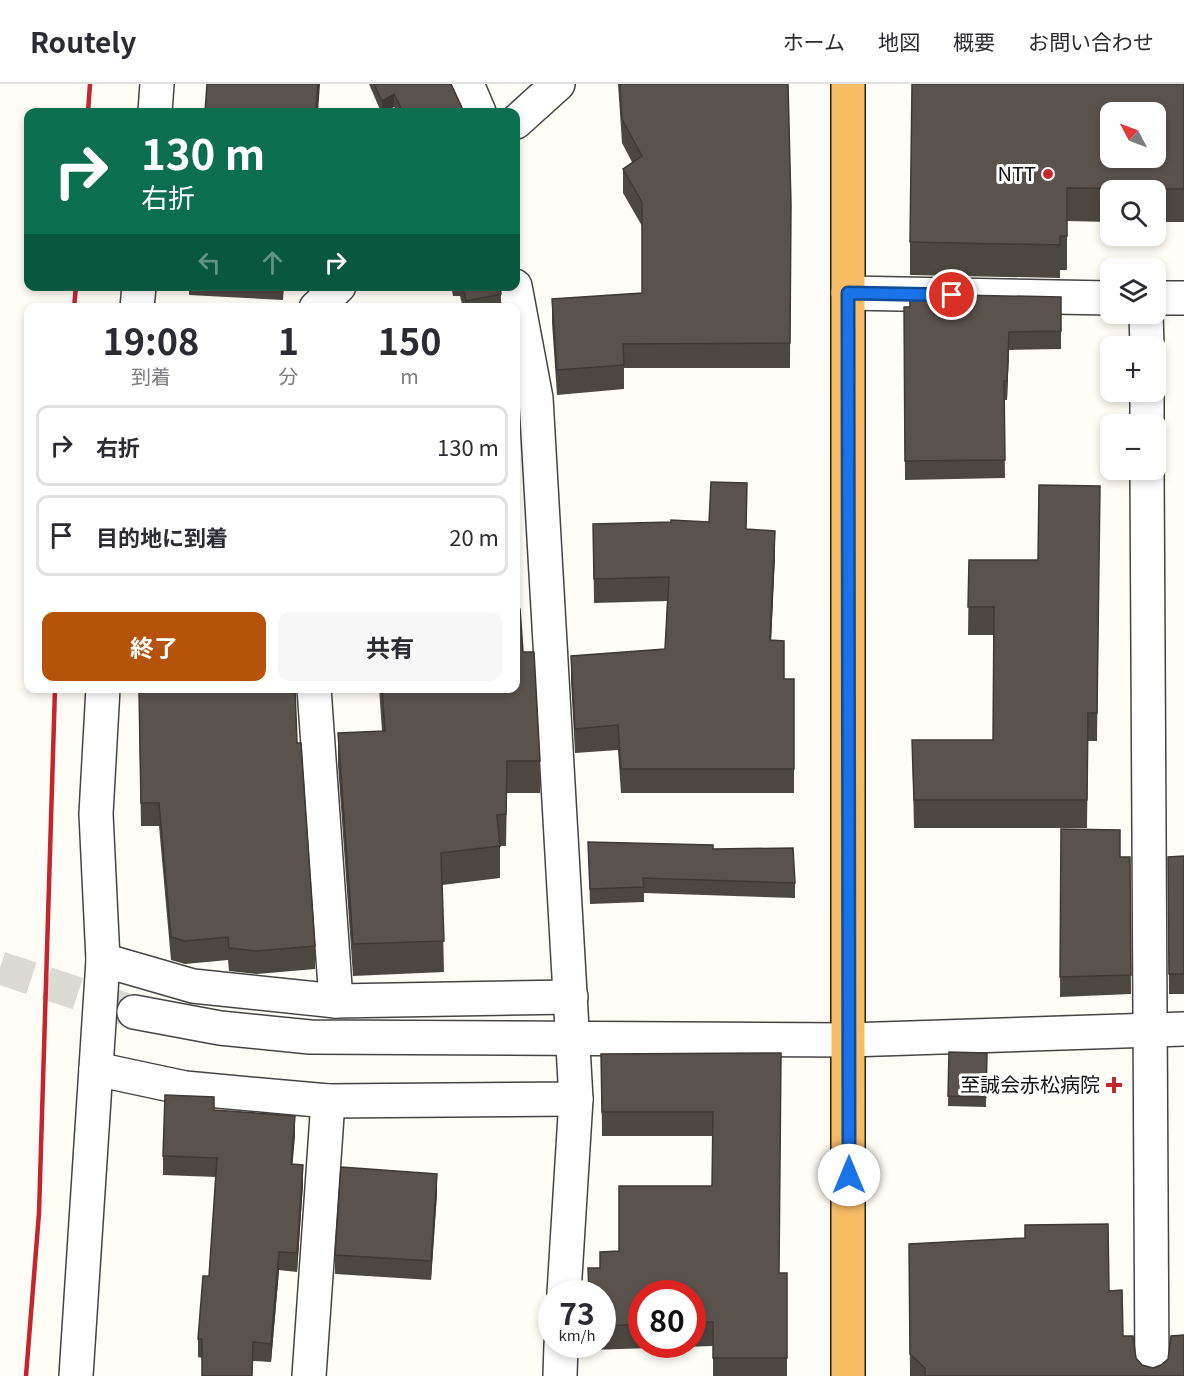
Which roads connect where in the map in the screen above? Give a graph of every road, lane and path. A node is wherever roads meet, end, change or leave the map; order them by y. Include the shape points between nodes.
1 (157, 84) edge
2 (467, 84) edge
3 (558, 84) edge
4 (848, 84) edge
5 (155, 108) edge
6 (477, 108) edge
7 (520, 118) edge
8 (334, 291) edge
9 (848, 293) junction
10 (1100, 298) edge
11 (1166, 298) edge
12 (1184, 298) edge
13 (321, 303) edge
14 (520, 313) edge
15 (1147, 480) edge
16 (103, 693) edge
17 (314, 693) edge
18 (103, 960) junction
19 (571, 997) junction
20 (336, 1001) junction
21 (134, 1012) tunnel mouth
22 (1151, 1028) junction
23 (1184, 1029) edge
24 (573, 1040) junction
25 (849, 1040) junction
26 (96, 1069) junction
27 (576, 1098) junction
28 (328, 1101) junction
29 (565, 1280) edge
30 (561, 1358) edge
31 (76, 1376) edge
32 (309, 1376) edge
33 (560, 1376) edge
34 (848, 1376) edge
35 (1152, 1376) edge

1 - 5 street
2 - 6 street
3 - 7 street
4 - 9 highway
8 - 13 street
9 - 10 street
9 - 25 highway
11 - 12 street
14 - 19 street via 536,398
15 - 22 street
16 - 18 street via 96,814
17 - 20 street
18 - 20 street via 193,986
18 - 26 street
19 - 20 street
19 - 24 street
21 - 24 street via 220,1028 310,1036
22 - 23 street
22 - 25 street
22 - 35 street
24 - 25 street
24 - 27 street
25 - 34 highway
26 - 28 street via 184,1088
26 - 31 street
27 - 28 street
27 - 29 street
28 - 32 street
30 - 33 street

